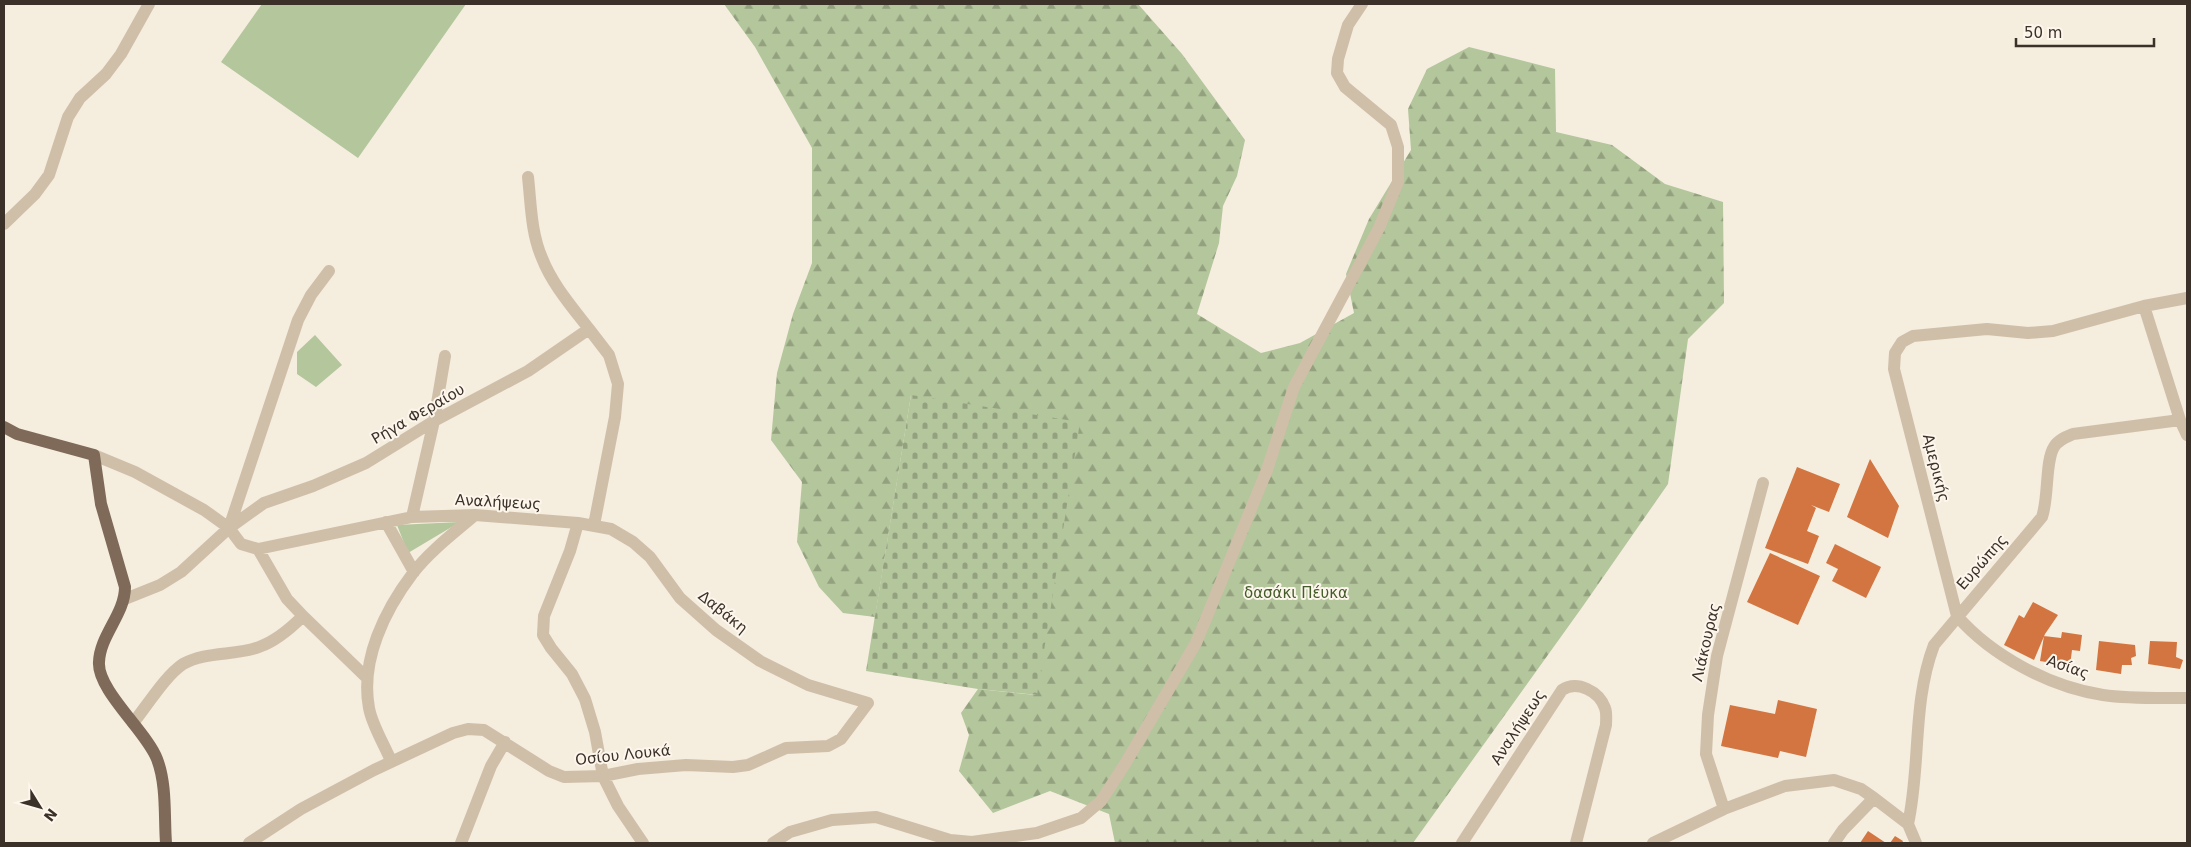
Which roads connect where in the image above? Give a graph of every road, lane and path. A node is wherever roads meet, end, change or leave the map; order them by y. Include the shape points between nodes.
1 (149, 4) edge
2 (1362, 4) edge
3 (528, 178) dead end
4 (4, 224) edge
5 (329, 271) dead end
6 (2187, 298) edge
7 (2144, 306) junction
8 (589, 329) junction
9 (445, 356) dead end
10 (2180, 420) junction
11 (434, 421) junction
12 (4, 427) edge
13 (2187, 435) edge
14 (94, 454) junction
15 (1763, 483) dead end
16 (475, 515) junction
17 (412, 517) junction
18 (386, 522) junction
19 (578, 523) junction
20 (594, 525) junction
21 (229, 528) junction
22 (258, 548) junction
23 (414, 572) junction
24 (125, 599) junction
25 (303, 616) junction
26 (1957, 616) junction
27 (366, 677) junction
28 (2187, 698) edge
29 (868, 703) joint
30 (133, 723) junction
31 (505, 742) junction
32 (391, 761) junction
33 (603, 776) junction
34 (1874, 798) junction
35 (1724, 809) junction
36 (1908, 824) junction
37 (166, 843) edge
38 (249, 843) edge
39 (461, 843) edge
40 (643, 843) edge
41 (773, 843) edge
42 (1462, 843) edge
43 (1576, 843) edge
44 (1653, 843) edge
45 (1834, 843) edge
46 (1916, 843) edge

1 - 4 street via 122,54 80,98 68,117 49,175 35,194
2 - 41 street via 1348,25 1337,73 1346,87 1390,125 1398,147 1398,182 1378,228 1294,387 1267,470 1196,643 1101,801 1081,818 1037,833 972,842 950,840 876,817 832,820 790,832
3 - 8 street via 533,226 542,258 565,299
5 - 21 street via 298,320
6 - 7 street
7 - 10 street
7 - 26 street, Αμερικής via 2053,331 1987,329 1913,336 1902,342 1895,353 1894,370
8 - 11 street, Ρήγα Φεραίου via 528,370
8 - 20 street via 609,355 618,384
9 - 11 street
10 - 13 street
10 - 26 street, Ευρώπης via 2073,434 2054,445 2047,504 2042,517
11 - 17 street
11 - 21 street, Ρήγα Φεραίου via 366,463 264,504
12 - 14 main road via 17,434
14 - 21 street via 135,472 216,517
14 - 24 main road via 101,504 125,587
15 - 35 street, Λιάκουρας via 1717,656 1708,715 1706,754
16 - 17 street, Αναλήψεως
16 - 19 street, Αναλήψεως
16 - 23 street
17 - 18 street, Αναλήψεως
18 - 22 street, Αναλήψεως
18 - 23 street
19 - 20 street, Δαβάκη
19 - 33 street via 544,616 543,636 572,674 585,700
20 - 29 street, Δαβάκη via 611,529 633,542 650,557 680,598 716,630 760,661 808,685
21 - 22 street via 242,544
21 - 24 street, Ρήγα Φεραίου via 181,572 160,585
22 - 25 street via 287,599
23 - 27 street via 392,604 374,644
24 - 30 main road via 99,662 101,678
25 - 27 street
25 - 30 street via 285,633 258,647 200,657 183,664
26 - 28 street, Ασίας via 1972,634 1994,650 2040,675 2103,695
26 - 36 street, Ευρώπης via 1934,645 1927,662
27 - 32 street via 369,709
29 - 33 street, Οσίου Λουκά via 841,740 828,746 786,748 748,765 733,767 686,765
30 - 37 main road via 157,759 163,790
31 - 32 street, Οσίου Λουκά via 484,730 468,729
31 - 33 street, Οσίου Λουκά via 564,777
31 - 39 street via 491,766
32 - 38 street, Οσίου Λουκά via 301,809
33 - 40 street
34 - 35 street via 1848,783 1822,780 1785,786
34 - 36 street
34 - 45 street
35 - 44 street
36 - 46 street
42 - 43 street, Αναλήψεως via 1562,690 1576,685 1583,686 1600,700 1605,708 1606,725

